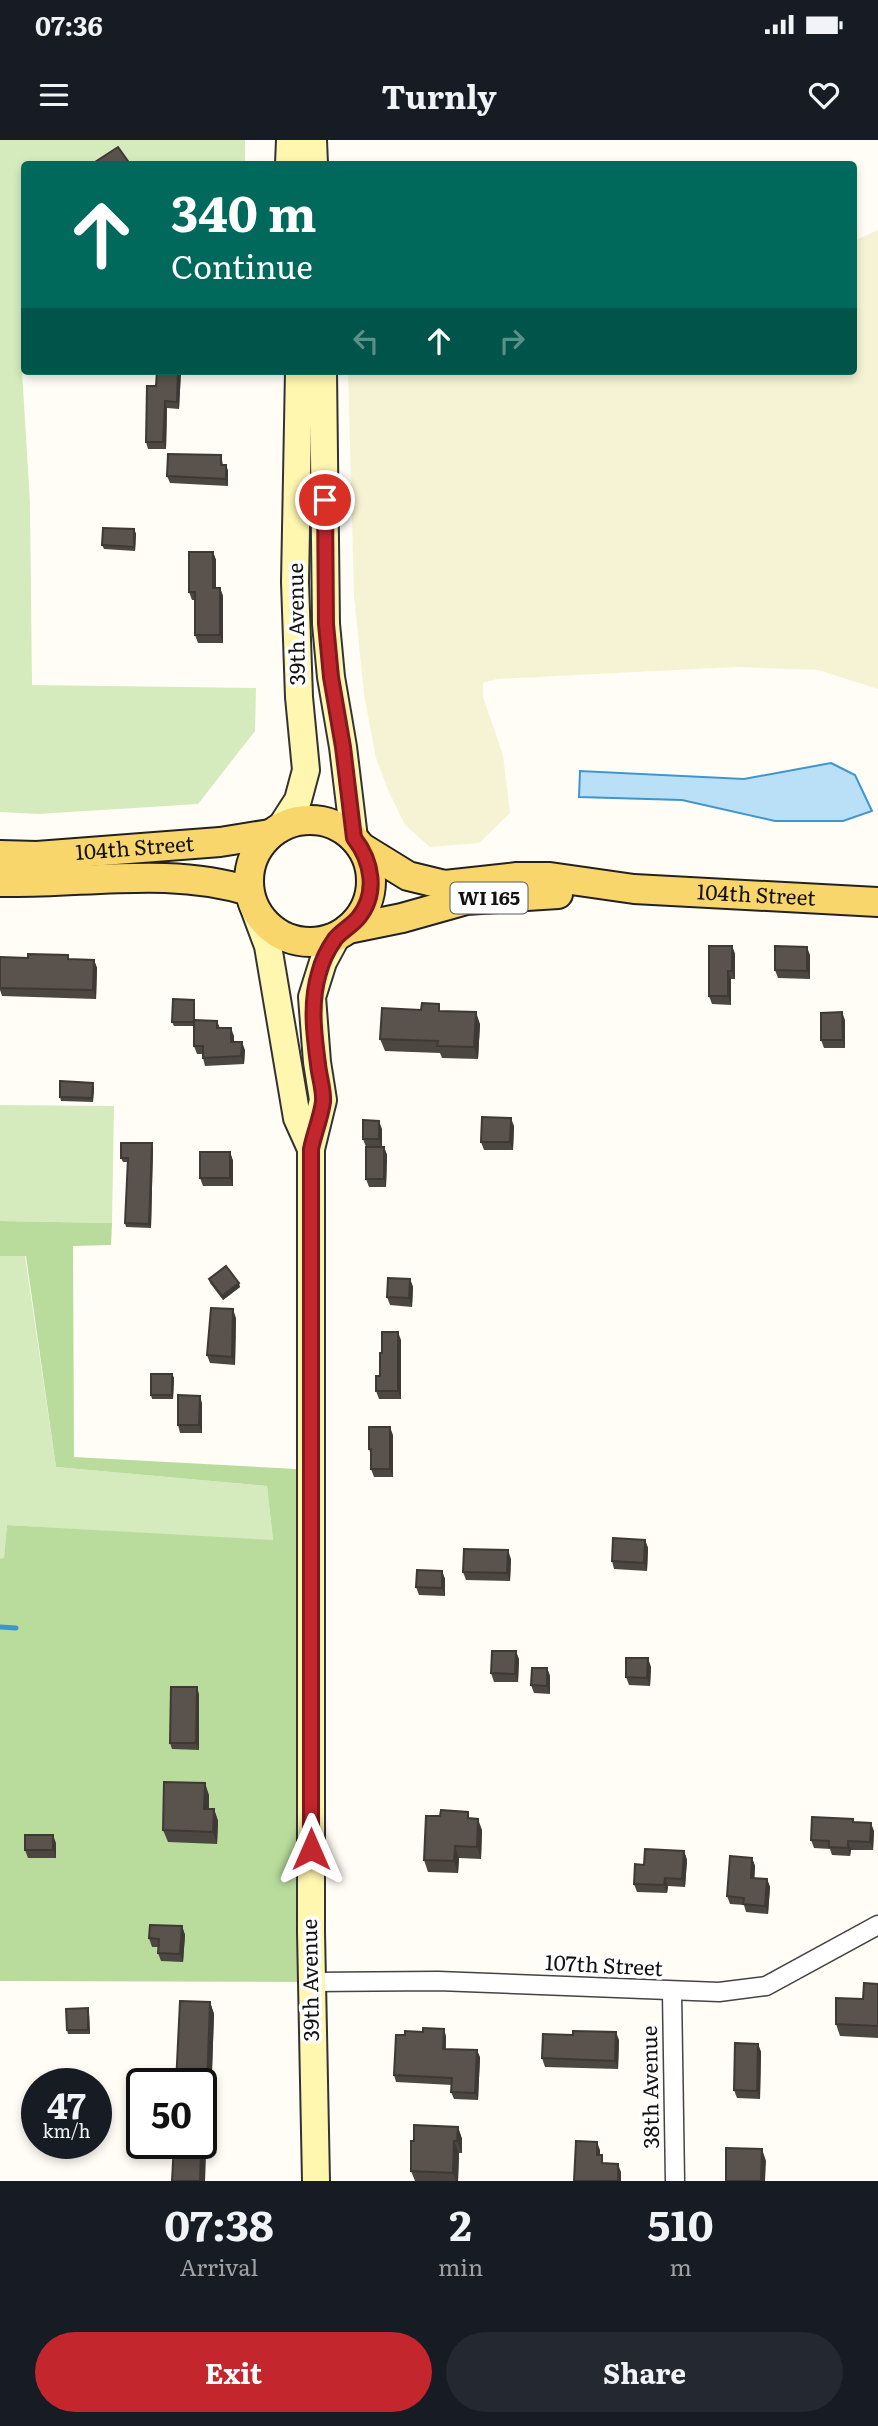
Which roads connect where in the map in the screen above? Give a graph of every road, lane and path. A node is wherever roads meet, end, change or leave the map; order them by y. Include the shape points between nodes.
1 (290, 140) edge
2 (313, 140) edge
3 (289, 161) edge
4 (314, 161) edge
5 (299, 375) edge
6 (323, 375) edge
7 (295, 582) junction
8 (326, 582) junction
9 (275, 831) junction
10 (357, 842) junction
11 (0, 855) edge
12 (0, 882) edge
13 (634, 889) junction
14 (251, 897) junction
15 (878, 902) edge
16 (342, 933) junction
17 (311, 1149) junction
18 (878, 1924) edge
19 (311, 1982) junction
20 (672, 1992) junction
21 (316, 2181) edge
22 (675, 2181) edge

1 - 3 main road
2 - 4 main road
5 - 7 main road, 39th Avenue
6 - 8 main road, 39th Avenue
7 - 8 main road
7 - 9 main road, 39th Avenue via 306,770 298,800
8 - 10 main road, 39th Avenue via 331,677
9 - 10 main road, WI 165 via 299,821 318,821 337,826
9 - 11 main road, 104th Street / WI 165 via 220,842
9 - 14 main road via 256,851 249,870
10 - 13 main road, 104th Street / WI 165 via 408,876 445,885 550,877
10 - 16 main road via 368,863 370,891 360,916
12 - 14 main road, 104th Street via 181,877 226,884
13 - 15 main road, 104th Street / WI 165
13 - 16 main road, 104th Street / WI 165 via 466,900
14 - 16 main road, WI 165 via 263,920 278,934 317,942
14 - 17 main road, 39th Avenue via 268,946 297,1118
16 - 17 main road, 39th Avenue via 323,962 312,997 323,1100
17 - 19 main road, 39th Avenue
18 - 20 street, 107th Street via 766,1986
19 - 20 street, 107th Street via 438,1981
19 - 21 main road, 39th Avenue
20 - 22 street, 38th Avenue

